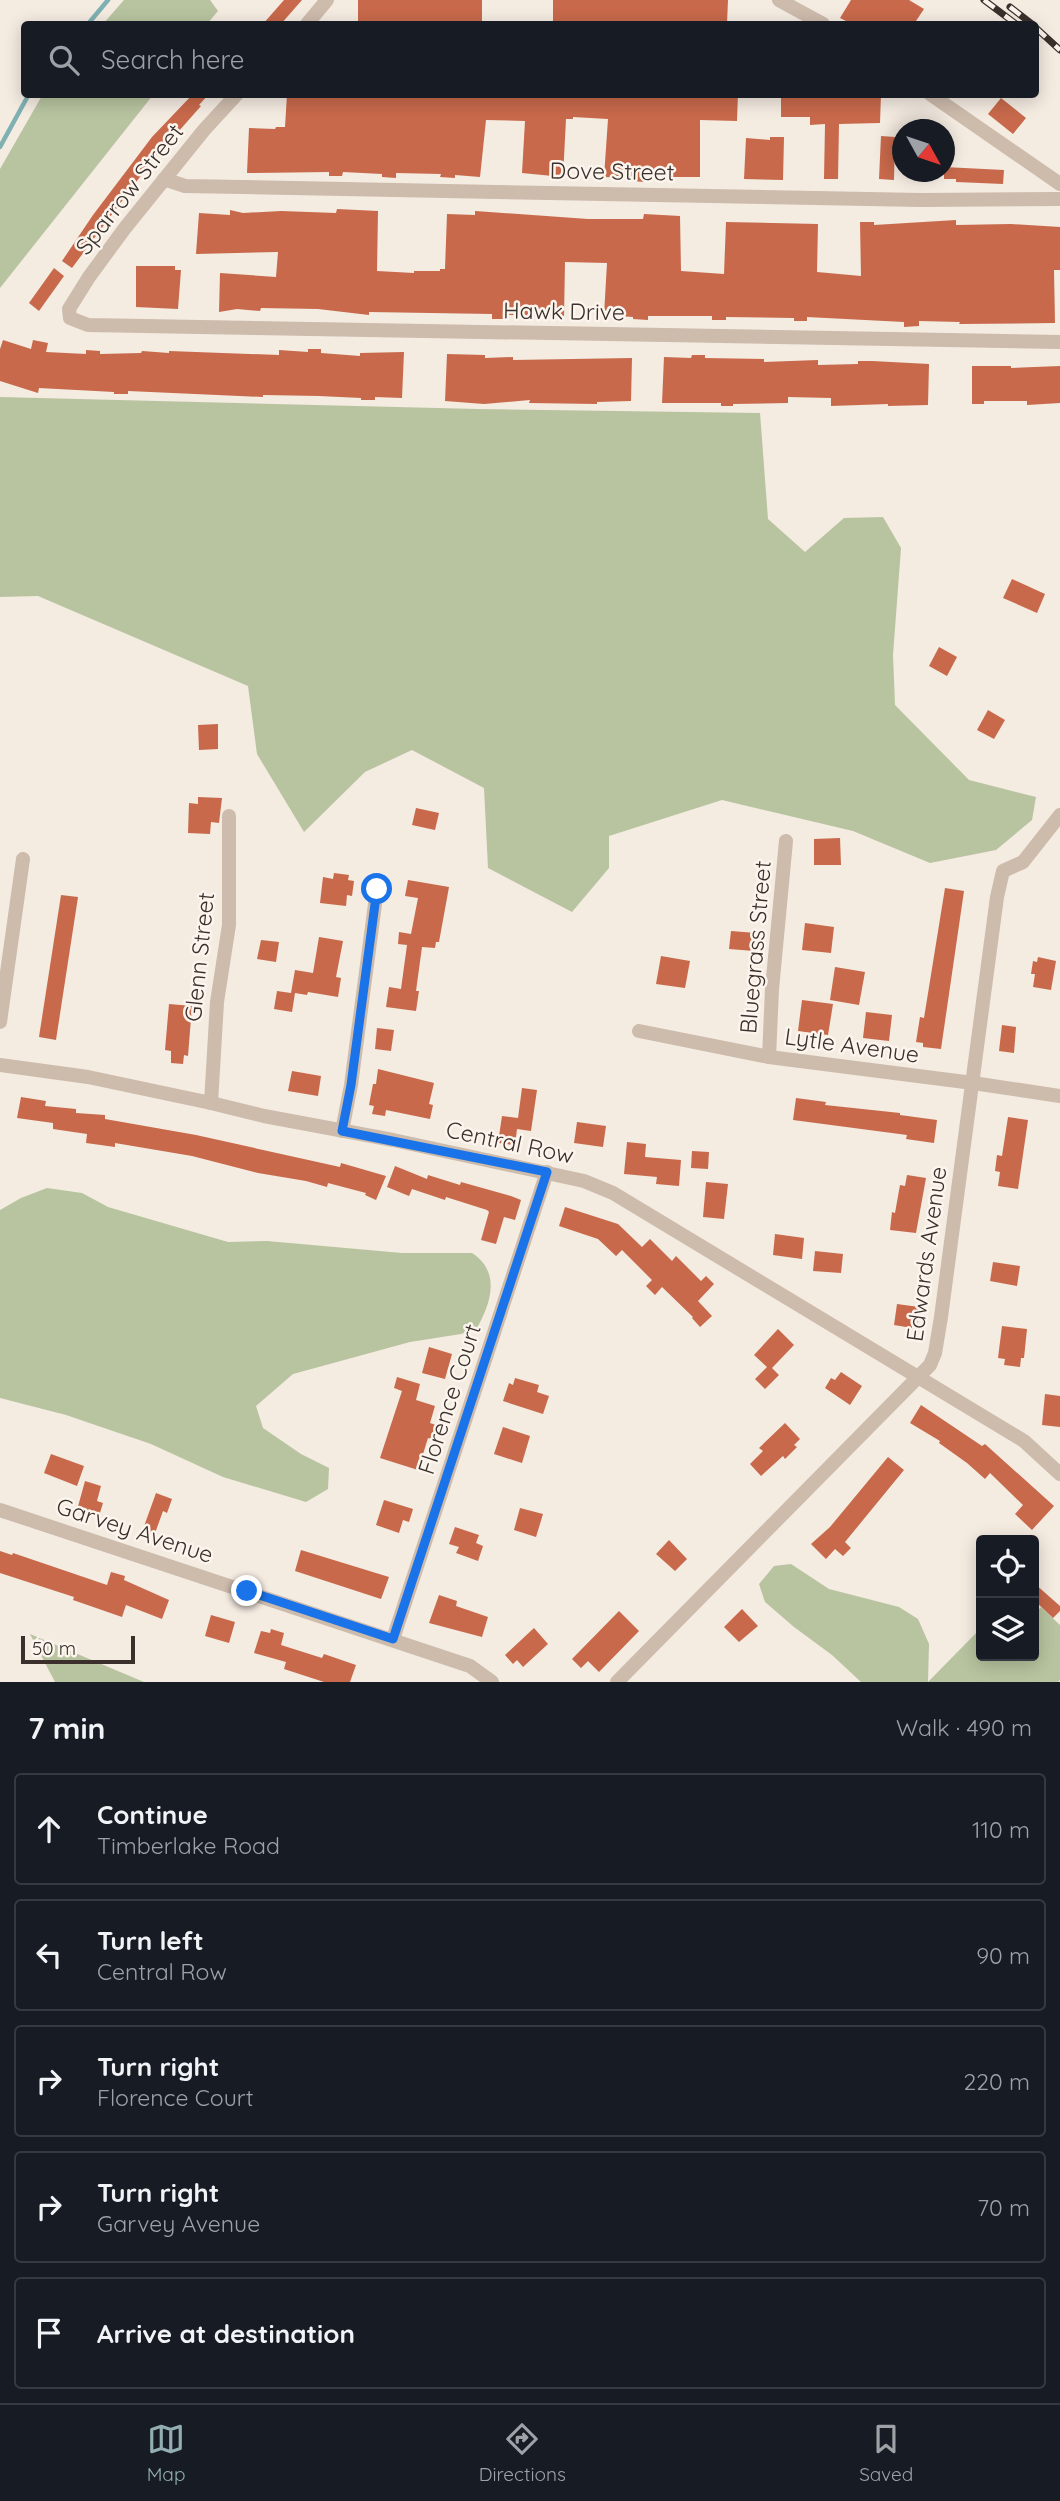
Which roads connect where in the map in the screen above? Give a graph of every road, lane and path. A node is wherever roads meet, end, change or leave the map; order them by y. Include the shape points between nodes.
1 (327, 0) edge
2 (779, 0) edge
3 (310, 21) edge
4 (818, 21) edge
5 (234, 98) edge
6 (936, 98) edge
7 (164, 179) junction
8 (1060, 184) edge
9 (1060, 200) edge
10 (70, 318) joint
11 (1060, 342) edge
12 (229, 816) dead end
13 (1060, 816) edge
14 (786, 841) dead end
15 (23, 859) dead end
16 (377, 889) dead end
17 (6, 944) edge
18 (0, 1022) edge
19 (639, 1031) dead end
20 (769, 1057) junction
21 (0, 1065) edge
22 (972, 1083) junction
23 (1060, 1096) edge
24 (211, 1103) junction
25 (342, 1131) junction
26 (547, 1172) junction
27 (919, 1377) junction
28 (1060, 1474) edge
29 (0, 1510) edge
30 (393, 1639) junction
31 (492, 1682) edge
32 (617, 1682) edge

1 - 3 street
2 - 4 street
5 - 7 street, Sparrow Street
6 - 8 street
7 - 9 street, Dove Street via 185,186
7 - 10 street, Sparrow Street via 89,277 69,309
10 - 11 street, Hawk Drive via 88,325
12 - 24 street, Glenn Street via 229,925 216,1014
13 - 22 street, Edwards Avenue via 1023,862 1003,871
14 - 20 street, Bluegrass Street
15 - 17 street
16 - 25 street
17 - 18 street
19 - 20 street, Lytle Avenue
20 - 22 street, Lytle Avenue
21 - 24 street, Central Row via 88,1077
22 - 23 street, Lytle Avenue
22 - 27 street, Edwards Avenue via 936,1353
24 - 25 street, Central Row
25 - 26 street, Central Row
26 - 27 street, Central Row via 613,1193
26 - 30 street, Florence Court
27 - 28 street, Central Row via 1024,1441
27 - 32 street, Edwards Avenue
29 - 30 street, Garvey Avenue
30 - 31 street, Garvey Avenue via 470,1666

